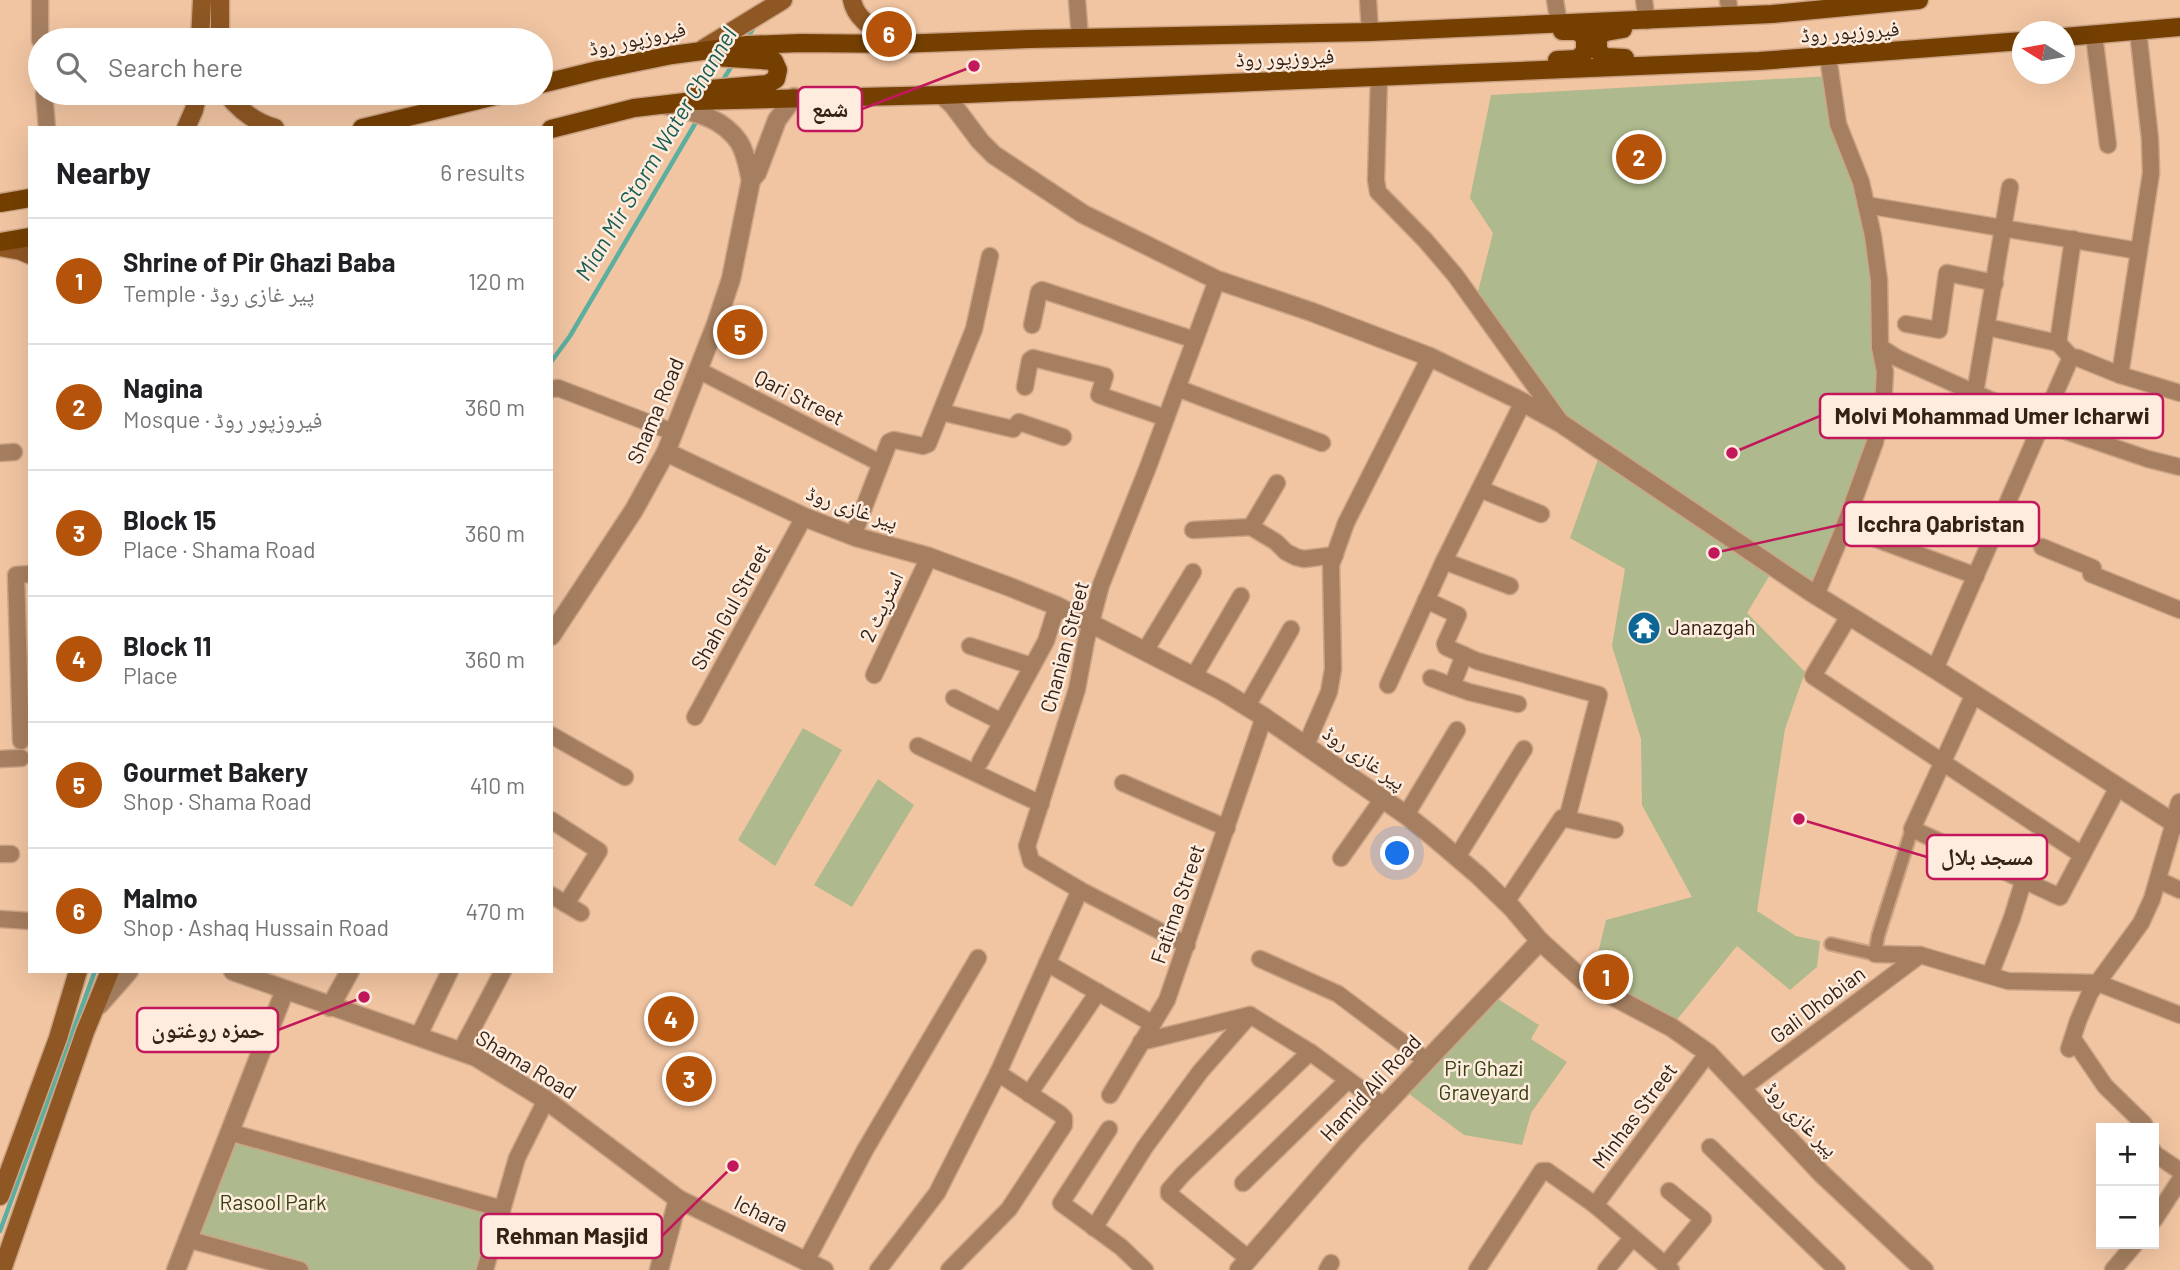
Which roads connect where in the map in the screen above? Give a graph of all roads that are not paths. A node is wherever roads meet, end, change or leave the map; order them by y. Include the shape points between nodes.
1 (40, 0) edge
2 (202, 0) edge
3 (220, 0) edge
4 (852, 0) edge
5 (1077, 0) edge
6 (1368, 0) edge
7 (1555, 0) edge
8 (1644, 0) edge
9 (1919, 0) edge
10 (782, 1) edge
11 (1846, 3) edge
12 (1773, 7) edge
13 (1729, 8) edge
14 (1647, 21) junction
15 (1559, 24) junction
16 (2180, 27) edge
17 (40, 28) edge
18 (201, 28) edge
19 (220, 28) edge
20 (2138, 31) junction
21 (1370, 32) junction
22 (2094, 35) junction
23 (2075, 36) edge
24 (1080, 38) junction
25 (725, 41) junction
26 (2012, 42) edge
27 (898, 44) junction
28 (672, 55) junction
29 (1828, 57) junction
30 (1759, 61) junction
31 (1379, 77) junction
32 (553, 81) edge
33 (942, 95) junction
34 (794, 97) junction
35 (45, 105) edge
36 (195, 105) edge
37 (236, 105) edge
38 (458, 105) edge
39 (693, 106) junction
40 (634, 108) junction
41 (47, 126) edge
42 (187, 126) edge
43 (270, 126) edge
44 (370, 126) edge
45 (553, 128) edge
46 (2108, 145) dead end
47 (751, 180) junction
48 (2011, 187) dead end
49 (28, 198) edge
50 (0, 203) edge
51 (1866, 205) junction
52 (2004, 228) junction
53 (28, 237) edge
54 (2073, 239) junction
55 (0, 244) edge
56 (2139, 251) junction
57 (28, 254) edge
58 (990, 256) dead end
59 (1217, 280) junction
60 (1995, 283) junction
61 (1906, 324) dead end
62 (1032, 325) dead end
63 (1987, 327) junction
64 (1195, 340) junction
65 (2058, 343) junction
66 (1880, 347) junction
67 (1430, 356) junction
68 (2071, 357) junction
69 (698, 370) junction
70 (2120, 375) junction
71 (1026, 387) dead end
72 (1177, 388) junction
73 (553, 389) edge
74 (1975, 393) junction
75 (2180, 393) edge
76 (1523, 402) junction
77 (941, 412) junction
78 (1166, 418) junction
79 (2042, 423) junction
80 (1562, 424) junction
81 (673, 432) junction
82 (1063, 437) dead end
83 (1322, 443) dead end
84 (666, 452) junction
85 (880, 463) junction
86 (2180, 467) edge
87 (1277, 482) dead end
88 (1480, 489) junction
89 (1541, 514) dead end
90 (804, 517) junction
91 (1251, 527) junction
92 (1844, 527) junction
93 (1193, 530) dead end
94 (853, 536) junction
95 (2042, 547) dead end
96 (1335, 555) junction
97 (929, 557) junction
98 (1444, 561) junction
99 (1193, 572) dead end
100 (28, 574) edge
101 (1976, 576) junction
102 (1510, 586) dead end
103 (1816, 595) junction
104 (1241, 596) dead end
105 (1426, 600) junction
106 (1057, 607) junction
107 (2180, 610) edge
108 (1849, 616) junction
109 (1091, 623) junction
110 (1292, 629) dead end
111 (553, 633) edge
112 (971, 646) dead end
113 (1144, 651) junction
114 (1464, 655) junction
115 (1032, 666) junction
116 (1936, 669) junction
117 (1507, 670) junction
118 (874, 674) dead end
119 (1194, 676) junction
120 (1432, 678) dead end
121 (1388, 685) dead end
122 (1452, 685) junction
123 (1973, 694) junction
124 (954, 698) dead end
125 (1496, 699) junction
126 (1518, 704) dead end
127 (1247, 706) junction
128 (695, 717) dead end
129 (1264, 717) junction
130 (1002, 722) junction
131 (1457, 730) dead end
132 (553, 736) edge
133 (21, 741) dead end
134 (1306, 745) junction
135 (918, 746) dead end
136 (1524, 749) dead end
137 (20, 758) dead end
138 (0, 759) edge
139 (1941, 761) junction
140 (980, 762) dead end
141 (625, 777) dead end
142 (1123, 783) dead end
143 (2118, 788) junction
144 (1382, 800) junction
145 (2180, 803) edge
146 (1041, 804) junction
147 (1406, 815) junction
148 (1567, 820) junction
149 (553, 821) edge
150 (2177, 825) edge
151 (1227, 828) junction
152 (1912, 828) junction
153 (1615, 830) dead end
154 (2082, 855) junction
155 (1457, 857) junction
156 (1341, 858) dead end
157 (2024, 879) junction
158 (2158, 880) junction
159 (1080, 890) junction
160 (2180, 890) edge
161 (553, 896) edge
162 (1506, 902) junction
163 (566, 904) junction
164 (581, 913) dead end
165 (0, 919) edge
166 (28, 922) edge
167 (1539, 941) junction
168 (1187, 944) junction
169 (1830, 944) dead end
170 (1875, 954) junction
171 (1920, 955) junction
172 (978, 958) dead end
173 (1260, 959) dead end
174 (1047, 962) junction
175 (77, 973) edge
176 (109, 973) edge
177 (127, 973) edge
178 (238, 973) edge
179 (349, 973) edge
180 (449, 973) edge
181 (502, 973) edge
182 (1990, 975) junction
183 (2098, 983) junction
184 (285, 990) junction
185 (1098, 992) junction
186 (330, 1007) junction
187 (95, 1010) junction
188 (1250, 1015) junction
189 (2180, 1015) edge
190 (1153, 1024) junction
191 (418, 1037) junction
192 (1142, 1042) junction
193 (460, 1052) junction
194 (1310, 1052) junction
195 (1708, 1053) junction
196 (1427, 1061) junction
197 (998, 1073) junction
198 (1348, 1080) junction
199 (1741, 1089) junction
200 (1029, 1094) junction
201 (1110, 1095) dead end
202 (546, 1100) junction
203 (1384, 1106) junction
204 (2143, 1123) edge
205 (1110, 1129) dead end
206 (229, 1132) junction
207 (1710, 1146) dead end
208 (2159, 1157) edge
209 (2180, 1171) edge
210 (2180, 1181) edge
211 (1243, 1183) dead end
212 (1670, 1191) dead end
213 (0, 1196) edge
214 (678, 1199) junction
215 (1595, 1205) junction
216 (502, 1209) junction
217 (2159, 1212) edge
218 (1094, 1228) junction
219 (1632, 1238) junction
220 (187, 1239) junction
221 (2130, 1249) edge
222 (806, 1261) junction
223 (1244, 1264) edge
224 (1668, 1268) edge
225 (2, 1270) edge
226 (176, 1270) edge
227 (300, 1270) edge
228 (485, 1270) edge
229 (659, 1270) edge
230 (824, 1270) edge
231 (878, 1270) edge
232 (949, 1270) edge
233 (1145, 1270) edge
234 (1477, 1270) edge
235 (1606, 1270) edge
236 (1837, 1270) edge
237 (1924, 1270) edge
238 (2113, 1270) edge

1 - 17 street
2 - 18 main road
3 - 19 main road
4 - 27 main road via 861,19
5 - 24 street
6 - 21 street
7 - 15 street
8 - 14 street
9 - 11 main road, فیروزپور روڈ
10 - 25 main road
11 - 12 main road, فیروزپور روڈ
12 - 13 main road, فیروزپور روڈ
12 - 30 main road via 1731,22 1614,30 1598,36 1598,51 1614,59 1730,52
13 - 14 main road, فیروزپور روڈ
14 - 15 main road, فیروزپور روڈ
15 - 21 main road, فیروزپور روڈ
16 - 20 main road
20 - 22 main road
20 - 56 street via 2151,156
21 - 24 main road, فیروزپور روڈ
21 - 31 main road via 1410,37 1577,31 1584,37 1585,52 1577,59 1412,66
22 - 23 main road
22 - 46 street
24 - 27 main road, فیروزپور روڈ
25 - 27 main road, فیروزپور روڈ via 747,45
25 - 28 main road, فیروزپور روڈ
26 - 29 main road, فیروزپور روڈ
28 - 32 main road, فیروزپور روڈ
28 - 40 main road via 767,60 774,61 778,70 776,79 768,84 690,90
29 - 30 main road, فیروزپور روڈ
29 - 51 street via 1838,124
30 - 31 main road, فیروزپور روڈ
31 - 33 main road, فیروزپور روڈ
31 - 80 street via 1378,192 1455,275
33 - 34 main road, فیروزپور روڈ
33 - 59 street via 987,148 1048,192 1111,229
34 - 39 main road, فیروزپور روڈ via 718,100
34 - 47 street, Shama Road via 777,120
35 - 41 street
36 - 42 main road
37 - 43 main road
38 - 44 main road
39 - 40 main road, فیروزپور روڈ
39 - 47 street, Shama Road via 714,118 739,143
40 - 45 main road, فیروزپور روڈ
47 - 69 street, Shama Road via 731,279
48 - 52 street
49 - 50 main road
51 - 52 street
51 - 66 street via 1879,280
52 - 54 street
52 - 60 street
53 - 55 main road
54 - 56 street
54 - 65 street
55 - 57 main road
56 - 70 street
58 - 77 street via 974,329
59 - 64 street, Chanian Street
59 - 67 street
60 - 61 street via 1947,273 1938,330
60 - 63 street
62 - 64 street via 1042,290
63 - 65 street
63 - 74 street
64 - 72 street, Chanian Street
65 - 68 street
66 - 74 street
66 - 92 street via 1885,372 1882,410
67 - 76 street
67 - 96 street via 1346,523
68 - 70 street
68 - 79 street
69 - 81 street, Shama Road
69 - 85 street, Qari Street
70 - 75 street
71 - 78 street via 1033,358 1105,376 1099,395
72 - 78 street, Chanian Street
72 - 83 street
73 - 81 street
74 - 79 street
76 - 80 street
76 - 88 street
77 - 82 street via 1013,429 1019,422
77 - 85 street via 926,446 891,440
78 - 109 street, Chanian Street via 1101,585
79 - 86 street
79 - 101 street
80 - 103 street
81 - 84 street, Shama Road
84 - 90 street, پیر غازی روڈ
84 - 111 street, Shama Road via 634,510
85 - 94 street
87 - 91 street
88 - 89 street
88 - 98 street
90 - 94 street, پیر غازی روڈ
90 - 128 street, Shah Gul Street
91 - 93 street
91 - 96 street via 1296,557
92 - 101 street
92 - 103 street
94 - 97 street, پیر غازی روڈ
95 - 107 street via 2093,568 2091,574
96 - 134 street via 1331,565 1333,669 1329,692
97 - 106 street, پیر غازی روڈ
97 - 118 street, اسٹریٹ 2
98 - 102 street
98 - 105 street
99 - 113 street
100 - 133 street via 16,575
101 - 116 street
103 - 108 street
104 - 119 street
105 - 114 street via 1458,615 1445,646
105 - 121 street
106 - 109 street, پیر غازی روڈ
106 - 115 street
108 - 116 street
108 - 139 street via 1813,677
109 - 113 street, پیر غازی روڈ
109 - 146 street, Chanian Street via 1077,689
110 - 127 street
112 - 115 street
113 - 119 street, پیر غازی روڈ
114 - 117 street
114 - 122 street
115 - 130 street
116 - 123 street
117 - 125 street
117 - 148 street via 1599,695
119 - 127 street, پیر غازی روڈ
120 - 122 street
122 - 125 street
123 - 139 street
123 - 143 street
124 - 130 street
125 - 126 street
127 - 129 street, پیر غازی روڈ
129 - 134 street, پیر غازی روڈ
129 - 151 street, Fatima Street
130 - 140 street
131 - 147 street
132 - 141 street
134 - 144 street, پیر غازی روڈ
135 - 146 street
136 - 155 street
137 - 138 street
139 - 152 street
139 - 154 street
142 - 151 street
143 - 150 street
143 - 154 street
144 - 147 street, پیر غازی روڈ
144 - 156 street
145 - 150 street
146 - 159 street, Chanian Street via 1027,846 1031,861
147 - 155 street, پیر غازی روڈ
148 - 153 street
148 - 162 street via 1562,818
149 - 163 street via 599,851
150 - 158 street
151 - 168 street, Fatima Street
152 - 157 street
152 - 170 street
154 - 157 street via 2060,897
155 - 162 street, پیر غازی روڈ
157 - 182 street
158 - 160 street
158 - 183 street via 2141,923
159 - 168 street, Chanian Street
159 - 174 street
161 - 163 street
162 - 167 street, پیر غازی روڈ
163 - 164 street
165 - 166 street
167 - 195 street, پیر غازی روڈ via 1584,981 1671,1027
167 - 196 street, Hamid Ali Road
168 - 190 street, Fatima Street
169 - 170 street
170 - 171 street
171 - 182 street
171 - 199 street, Gali Dhobian
172 - 222 street
173 - 196 street via 1338,994
174 - 185 street
174 - 197 street
175 - 213 main road
176 - 187 main road
177 - 187 street
178 - 184 street, Shama Road
179 - 186 street
180 - 191 street
181 - 193 street
182 - 183 street via 2008,981
183 - 189 street
183 - 204 street via 2071,1044
184 - 186 street, Shama Road
184 - 206 street
185 - 190 street
185 - 200 street
186 - 191 street, Shama Road
187 - 225 main road
188 - 192 street
188 - 194 street
188 - 218 street via 1200,1072 1145,1147
190 - 192 street, Fatima Street
191 - 193 street, Shama Road
192 - 201 street, Fatima Street
193 - 202 street, Shama Road
194 - 198 street
194 - 223 street via 1168,1192
195 - 199 street, پیر غازی روڈ
195 - 215 street, Minhas Street
196 - 203 street, Hamid Ali Road
197 - 200 street
197 - 231 street via 937,1193
198 - 203 street
198 - 211 street
199 - 237 street, پیر غازی روڈ
200 - 232 street via 1060,1114 1064,1125 1009,1209
202 - 214 street, Shama Road
202 - 216 street via 517,1158
203 - 223 street, Hamid Ali Road
205 - 218 street via 1061,1203
206 - 216 street
206 - 220 street
207 - 236 street
208 - 209 street
210 - 217 street
212 - 224 street via 1703,1219
214 - 222 street, Ichara
214 - 229 street
215 - 219 street
215 - 234 street via 1542,1171
216 - 228 street
218 - 233 street
219 - 224 street
219 - 235 street
220 - 226 street
220 - 227 street
221 - 238 street
222 - 230 street, Ichara

